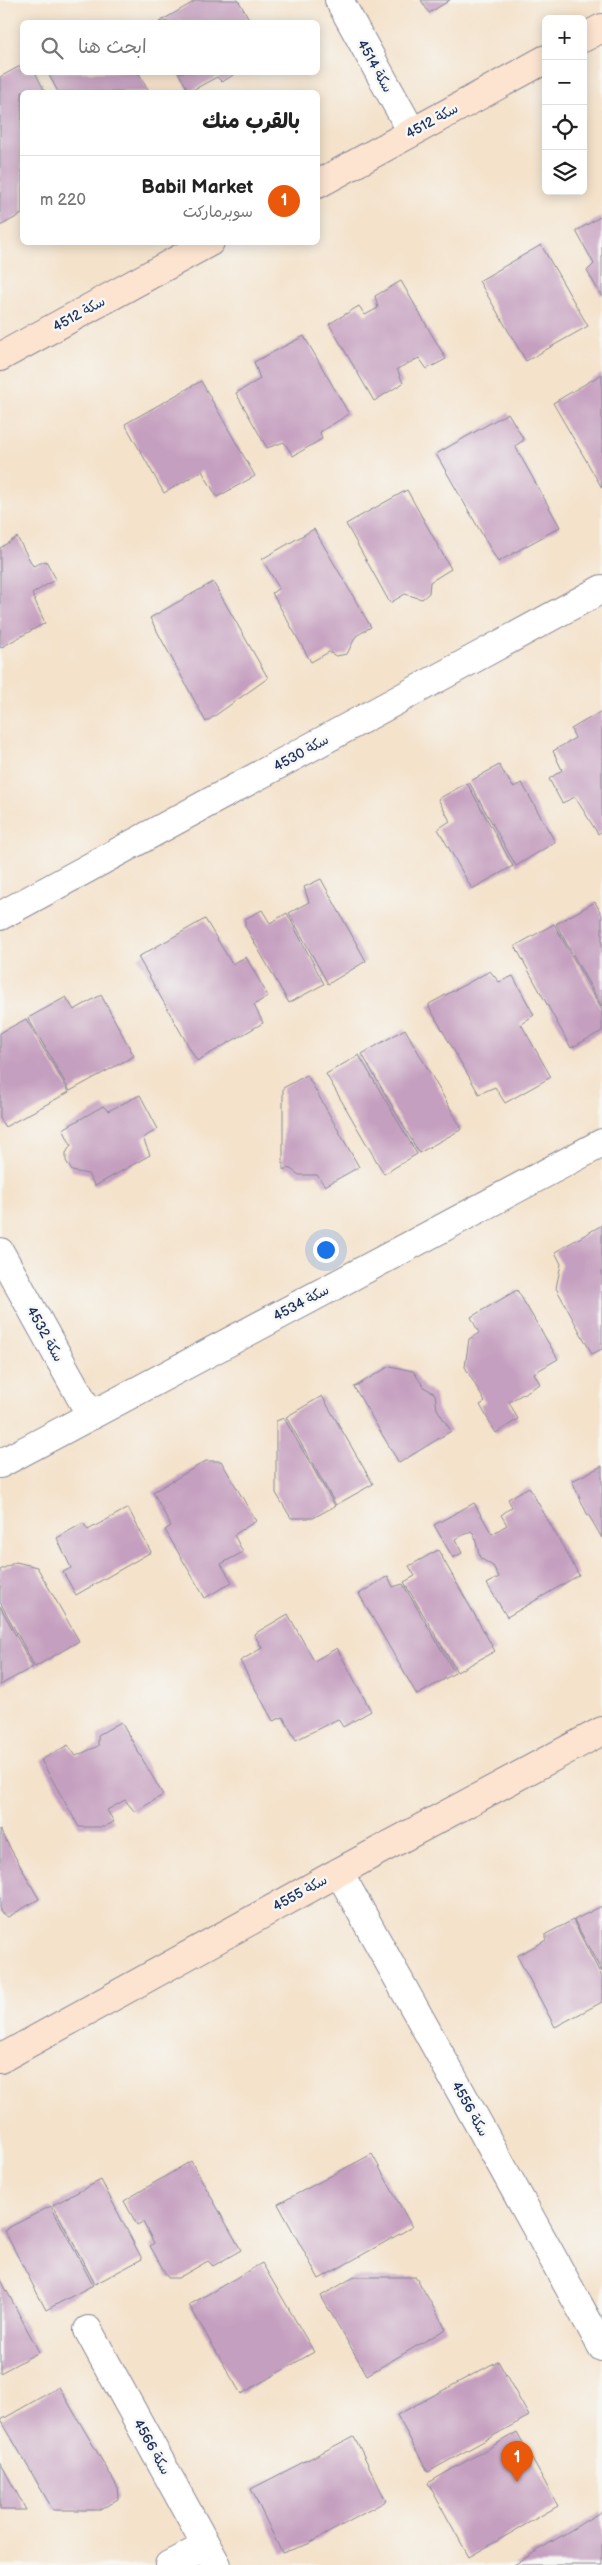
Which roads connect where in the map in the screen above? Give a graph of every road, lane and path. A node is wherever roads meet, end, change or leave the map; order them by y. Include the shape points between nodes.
1 (339, 0) edge
2 (602, 28) edge
3 (587, 36) edge
4 (544, 60) edge
5 (412, 132) junction
6 (320, 183) edge
7 (205, 245) edge
8 (0, 358) edge
9 (602, 589) edge
10 (0, 916) edge
11 (602, 1143) edge
12 (0, 1252) edge
13 (91, 1416) junction
14 (0, 1464) edge
15 (602, 1731) edge
16 (339, 1872) junction
17 (0, 2059) edge
18 (88, 2330) dead end
19 (600, 2341) edge
20 (211, 2555) edge
21 (169, 2565) edge

1 - 5 street, سكة 4514
2 - 3 street
4 - 5 street, سكة 4512
5 - 6 street, سكة 4512
7 - 8 street, سكة 4512
9 - 10 street, سكة 4530
11 - 13 street, سكة 4534
12 - 13 street, سكة 4532
13 - 14 street, سكة 4534
15 - 16 street, سكة 4555
16 - 17 street, سكة 4555
16 - 19 street, سكة 4556
18 - 20 street, سكة 4566
20 - 21 street

